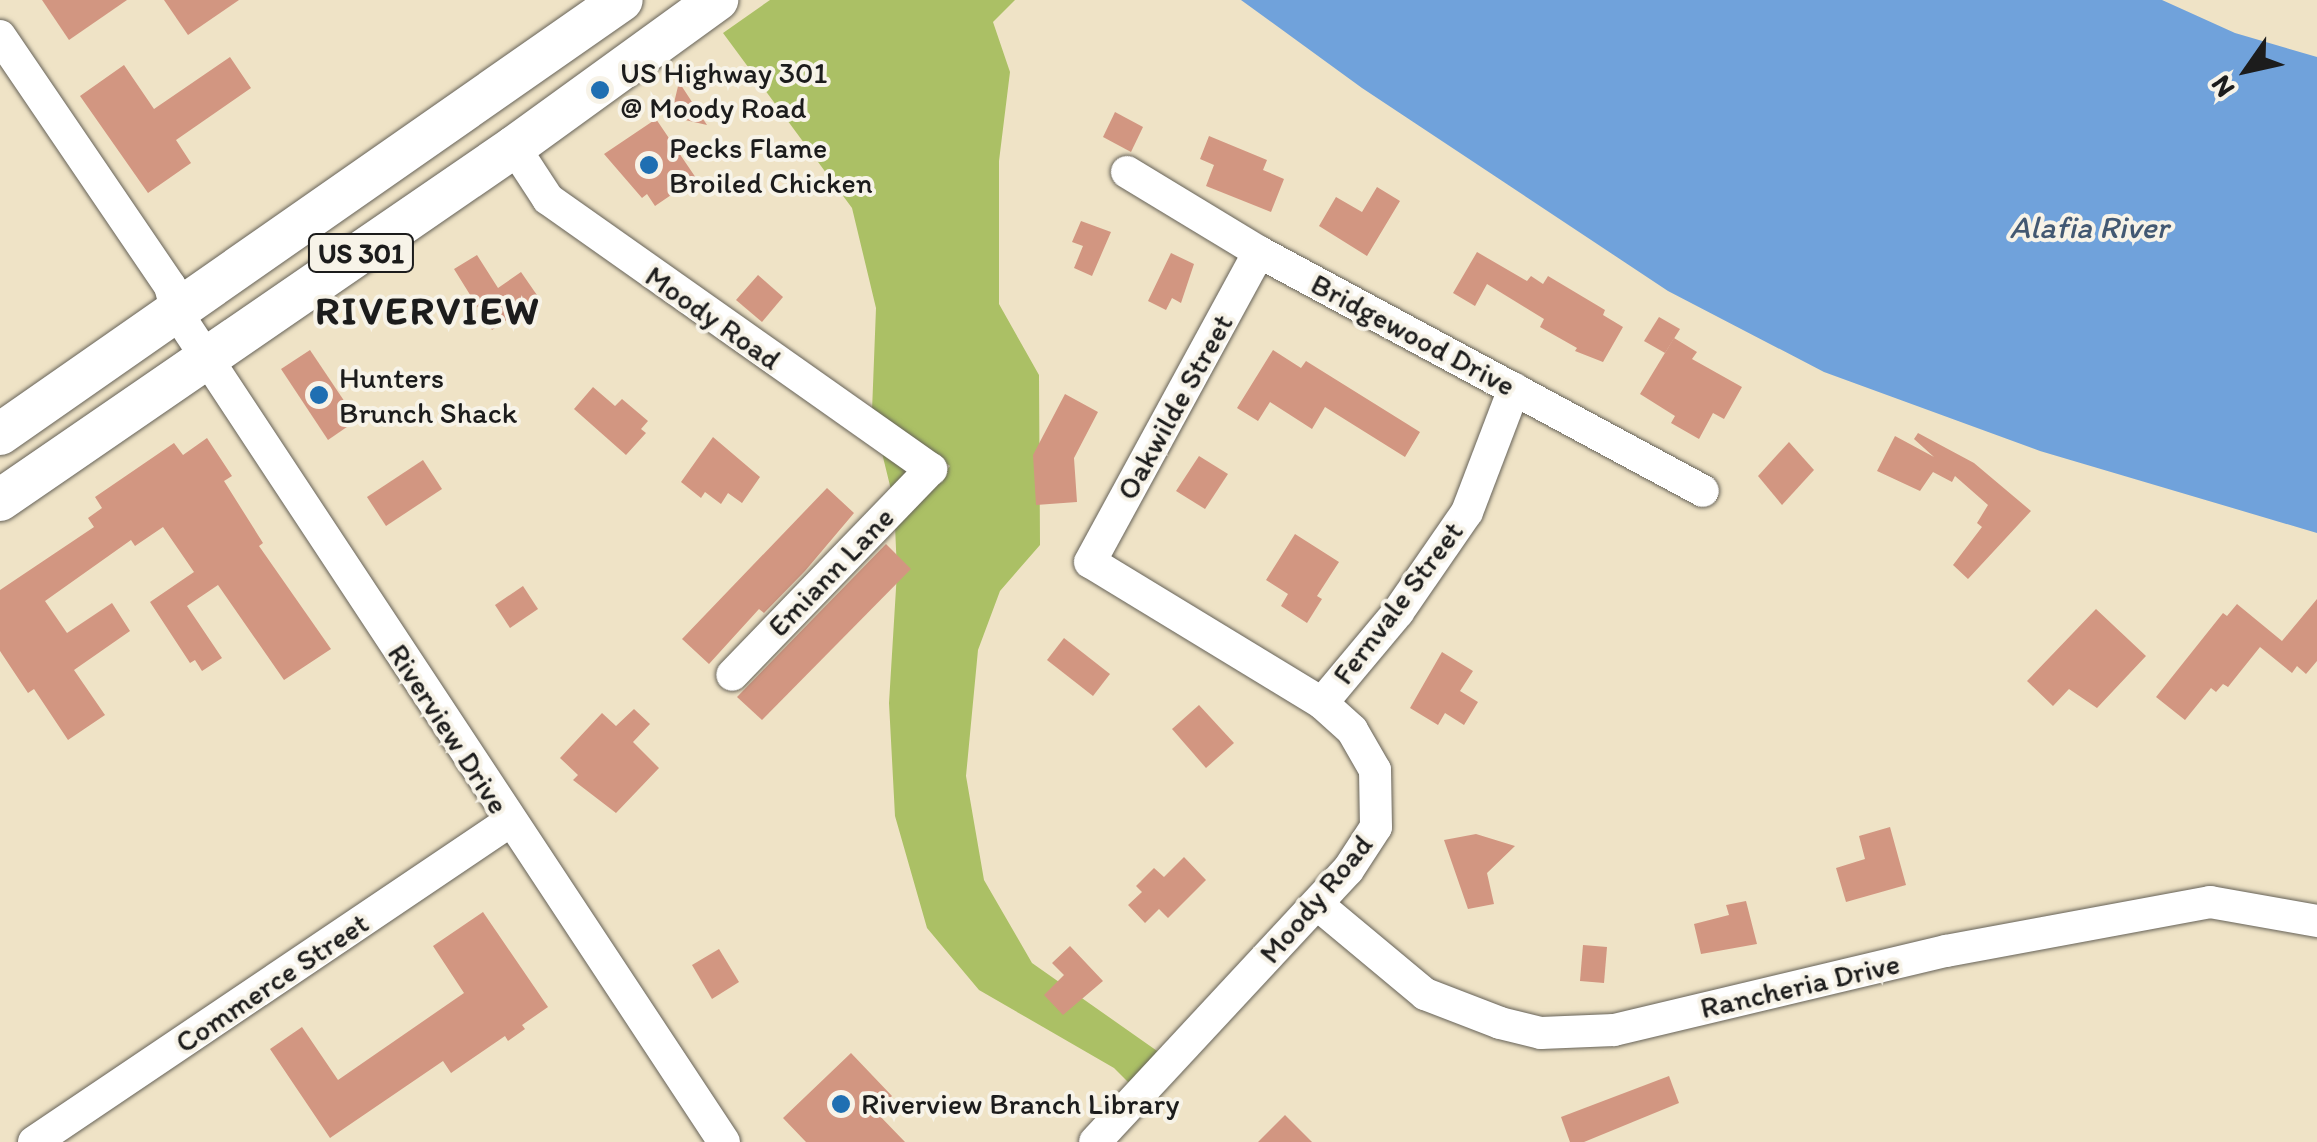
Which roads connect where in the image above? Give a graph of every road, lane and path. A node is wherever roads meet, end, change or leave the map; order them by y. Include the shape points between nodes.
1 (622, 0) edge
2 (651, 0) edge
3 (717, 0) edge
4 (0, 36) edge
5 (0, 71) edge
6 (514, 147) junction
7 (1127, 172) dead end
8 (1259, 252) junction
9 (177, 312) junction
10 (207, 359) junction
11 (1514, 389) junction
12 (0, 434) edge
13 (931, 470) joint
14 (1703, 491) dead end
15 (0, 500) edge
16 (1090, 562) joint
17 (732, 676) dead end
18 (1322, 703) junction
19 (509, 822) junction
20 (1317, 904) junction
21 (2317, 921) edge
22 (34, 1142) edge
23 (724, 1142) edge
24 (1095, 1142) edge

1 - 9 main road, US 301
2 - 6 main road via 640,18 523,101
3 - 6 main road, US 301
4 - 9 street, Riverview Drive via 170,286
5 - 9 street, Riverview Drive via 152,297
6 - 10 main road, US 301
6 - 13 street, Moody Road via 548,199
7 - 8 street, Bridgewood Drive
8 - 11 street, Bridgewood Drive
8 - 16 street, Oakwilde Street
9 - 10 street, Riverview Drive
9 - 12 main road, US 301
10 - 15 main road, US 301
10 - 19 street, Riverview Drive
11 - 14 street, Bridgewood Drive
11 - 18 street, Fernvale Street via 1468,512 1398,612
13 - 17 street, Emiann Lane
16 - 18 street, Moody Road
18 - 20 street, Moody Road via 1352,730 1375,770 1376,827
19 - 22 street, Commerce Street
19 - 23 street, Riverview Drive
20 - 21 street, Rancheria Drive via 1425,994 1541,1033 1614,1030 1946,950 2210,902
20 - 24 street, Moody Road

